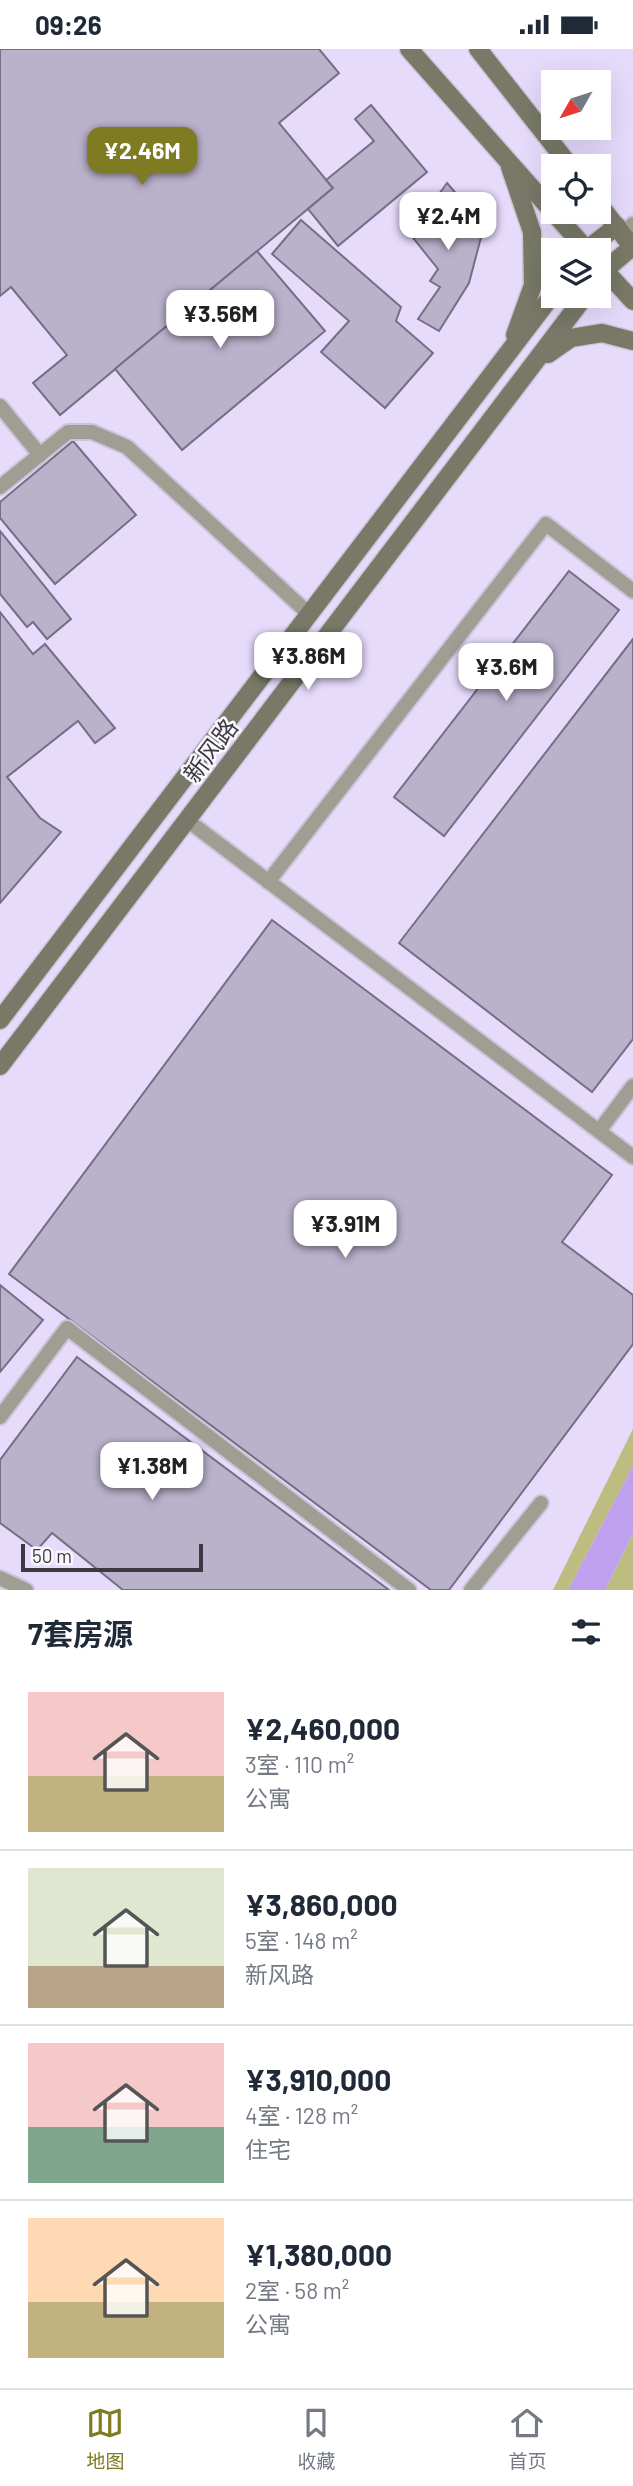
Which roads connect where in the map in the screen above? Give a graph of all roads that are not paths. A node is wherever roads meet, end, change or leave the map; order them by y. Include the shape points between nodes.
1 (409, 49) edge
2 (478, 49) edge
3 (561, 154) edge
4 (508, 160) junction
5 (541, 198) edge
6 (611, 217) edge
7 (564, 224) edge
8 (628, 236) edge
9 (576, 238) edge
10 (611, 242) edge
11 (611, 257) edge
12 (611, 280) edge
13 (633, 301) edge
14 (542, 308) edge
15 (576, 308) edge
16 (633, 341) edge
17 (509, 352) junction
18 (531, 366) junction
19 (0, 406) edge
20 (40, 454) junction
21 (0, 487) edge
22 (633, 591) edge
23 (309, 614) junction
24 (187, 820) junction
25 (268, 882) junction
26 (0, 1020) edge
27 (0, 1066) edge
28 (633, 1086) edge
29 (599, 1132) junction
30 (633, 1157) edge
31 (0, 1417) edge
32 (541, 1503) dead end
33 (0, 1578) edge
34 (26, 1590) edge
35 (409, 1590) edge
36 (471, 1590) edge

1 - 4 main road
2 - 3 main road
4 - 5 main road
4 - 17 main road via 532,232 533,285
6 - 8 main road
7 - 9 main road
8 - 10 main road
8 - 11 main road
12 - 13 main road
14 - 17 main road, 新风路
15 - 18 main road, 新风路
16 - 18 main road via 602,333 571,338
17 - 23 main road, 新风路
18 - 24 main road, 新风路
19 - 20 lane
20 - 21 lane
20 - 23 lane via 68,432 92,432 127,447
22 - 25 lane via 546,524
23 - 26 main road, 新风路
24 - 25 lane
24 - 27 main road, 新风路
25 - 29 lane
28 - 29 lane
29 - 30 lane
31 - 35 lane via 67,1328
32 - 36 lane
33 - 34 lane

